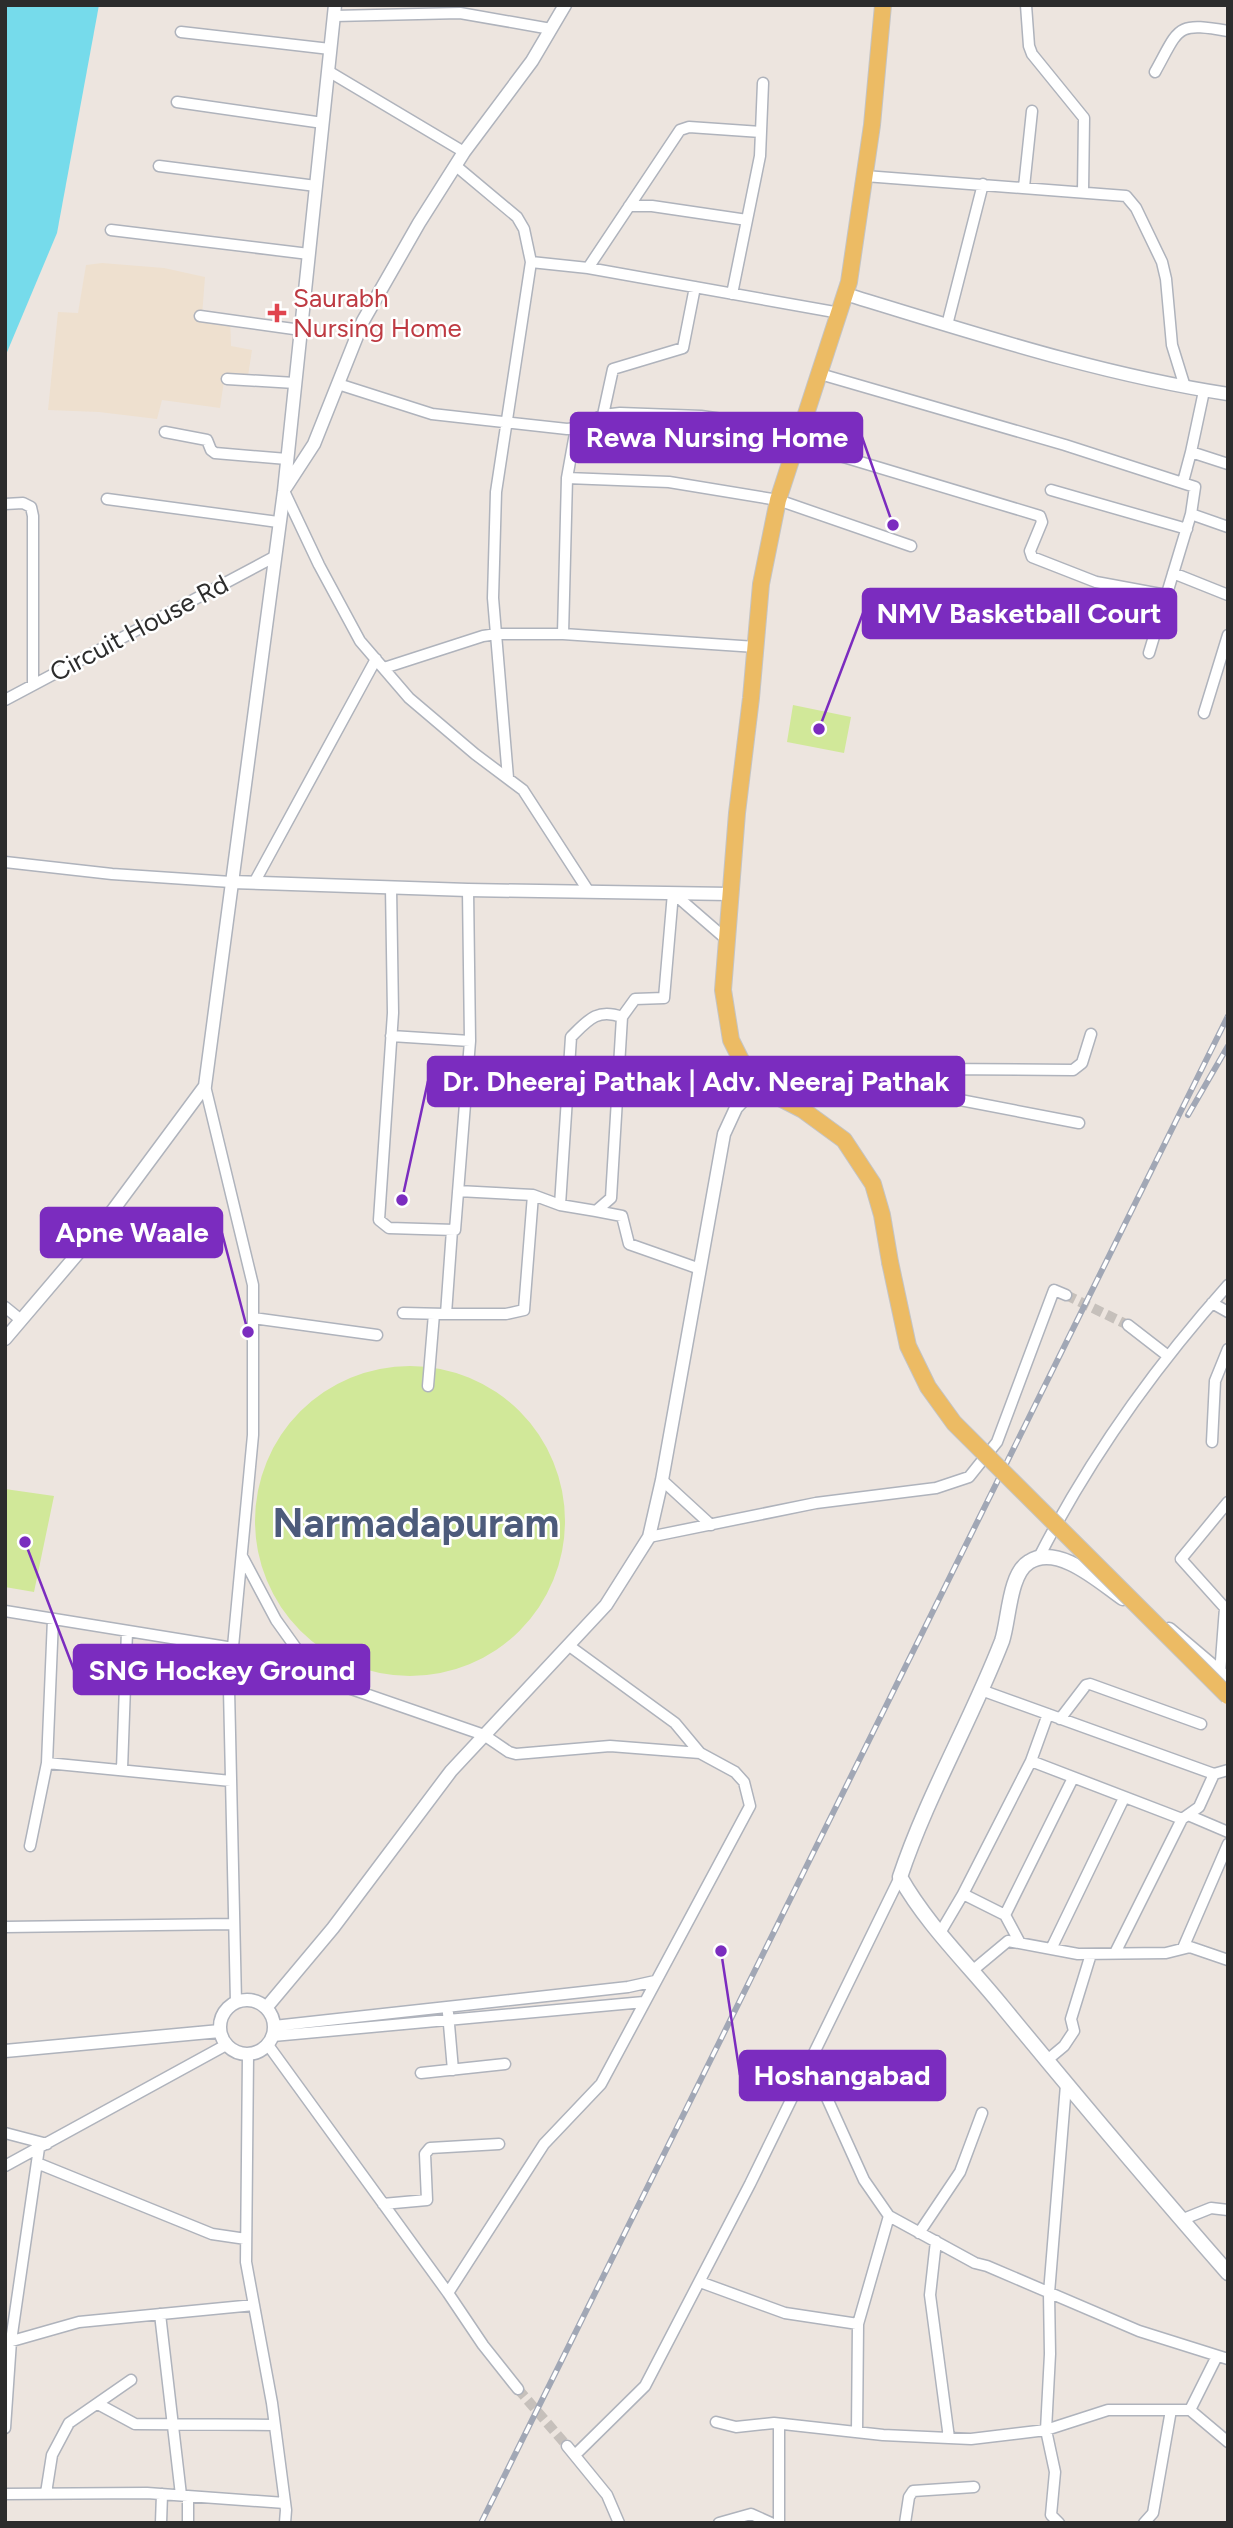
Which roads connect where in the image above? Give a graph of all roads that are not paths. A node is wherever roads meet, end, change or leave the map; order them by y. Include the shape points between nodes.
1 (565, 5) edge
2 (883, 5) edge
3 (1026, 5) edge
4 (334, 11) edge
5 (551, 29) junction
6 (1228, 31) edge
7 (181, 32) dead end
8 (330, 48) junction
9 (328, 71) junction
10 (1156, 72) dead end
11 (763, 83) dead end
12 (177, 102) dead end
13 (1032, 111) dead end
14 (323, 123) junction
15 (761, 132) junction
16 (464, 152) junction
17 (159, 166) dead end
18 (456, 166) junction
19 (865, 176) junction
20 (983, 184) junction
21 (316, 186) junction
22 (1024, 187) junction
23 (1083, 192) junction
24 (629, 206) junction
25 (747, 220) junction
26 (111, 230) dead end
27 (309, 254) junction
28 (531, 262) junction
29 (588, 268) junction
30 (695, 287) junction
31 (732, 294) junction
32 (845, 294) junction
33 (839, 313) junction
34 (200, 316) dead end
35 (947, 325) junction
36 (301, 330) junction
37 (820, 373) junction
38 (227, 379) dead end
39 (295, 383) junction
40 (338, 384) junction
41 (1185, 387) junction
42 (1204, 391) junction
43 (1228, 394) edge
44 (603, 415) junction
45 (507, 424) junction
46 (576, 428) junction
47 (164, 432) dead end
48 (799, 436) junction
49 (1191, 452) junction
50 (287, 459) junction
51 (1228, 464) edge
52 (567, 478) junction
53 (1183, 482) junction
54 (1051, 490) dead end
55 (284, 491) junction
56 (107, 499) dead end
57 (778, 500) junction
58 (5, 504) edge
59 (1191, 514) junction
60 (278, 522) junction
61 (1228, 527) edge
62 (1187, 529) junction
63 (911, 546) dead end
64 (274, 557) junction
65 (1173, 573) junction
66 (1166, 595) junction
67 (1228, 596) edge
68 (497, 634) junction
69 (563, 634) junction
70 (1228, 635) edge
71 (756, 647) junction
72 (1149, 653) dead end
73 (376, 659) junction
74 (384, 668) junction
75 (33, 685) junction
76 (5, 699) edge
77 (1204, 713) dead end
78 (508, 778) junction
79 (5, 862) edge
80 (231, 882) junction
81 (254, 883) junction
82 (391, 887) junction
83 (468, 890) junction
84 (589, 892) junction
85 (673, 893) junction
86 (730, 894) junction
87 (726, 939) junction
88 (622, 1017) junction
89 (1091, 1034) dead end
90 (391, 1037) junction
91 (470, 1041) junction
92 (912, 1074) junction
93 (759, 1083) junction
94 (205, 1086) junction
95 (780, 1098) junction
96 (1079, 1123) dead end
97 (458, 1191) junction
98 (533, 1195) junction
99 (560, 1205) junction
100 (596, 1211) junction
101 (452, 1230) junction
102 (700, 1269) junction
103 (1228, 1285) edge
104 (1066, 1296) dead end
105 (1212, 1303) junction
106 (5, 1307) edge
107 (1228, 1312) edge
108 (403, 1313) dead end
109 (434, 1314) junction
110 (446, 1314) junction
111 (253, 1318) junction
112 (21, 1320) junction
113 (1128, 1325) tunnel mouth
114 (377, 1335) dead end
115 (5, 1339) edge
116 (1228, 1349) edge
117 (1168, 1356) junction
118 (428, 1387) dead end
119 (1212, 1442) dead end
120 (662, 1480) junction
121 (1228, 1502) edge
122 (711, 1525) junction
123 (649, 1537) junction
124 (242, 1556) junction
125 (1038, 1559) junction
126 (1227, 1607) edge
127 (5, 1611) edge
128 (53, 1619) junction
129 (127, 1631) junction
130 (568, 1645) junction
131 (233, 1648) junction
132 (316, 1676) junction
133 (1224, 1677) edge
134 (981, 1690) junction
135 (1228, 1696) edge
136 (1048, 1714) junction
137 (1060, 1718) junction
138 (1201, 1724) dead end
139 (484, 1735) junction
140 (700, 1753) junction
141 (1031, 1761) junction
142 (47, 1763) junction
143 (122, 1769) junction
144 (1228, 1770) edge
145 (1214, 1774) junction
146 (1073, 1778) junction
147 (230, 1781) junction
148 (1124, 1798) junction
149 (1185, 1817) junction
150 (1228, 1832) edge
151 (1228, 1844) edge
152 (30, 1846) dead end
153 (900, 1877) junction
154 (963, 1894) junction
155 (1005, 1915) junction
156 (233, 1924) junction
157 (5, 1927) edge
158 (940, 1933) junction
159 (1020, 1943) junction
160 (1183, 1948) junction
161 (1051, 1949) junction
162 (1115, 1953) junction
163 (1091, 1954) junction
164 (1228, 1961) edge
165 (972, 1971) junction
166 (655, 1982) junction
167 (236, 2002) junction
168 (644, 2002) junction
169 (447, 2007) junction
170 (266, 2008) junction
171 (449, 2020) junction
172 (220, 2031) junction
173 (272, 2036) junction
174 (226, 2045) junction
175 (5, 2051) edge
176 (248, 2055) junction
177 (1046, 2061) junction
178 (505, 2064) dead end
179 (453, 2070) junction
180 (805, 2071) junction
181 (421, 2073) dead end
182 (1066, 2085) junction
183 (982, 2113) dead end
184 (5, 2133) edge
185 (499, 2144) dead end
186 (43, 2146) junction
187 (37, 2163) junction
188 (5, 2166) edge
189 (383, 2204) junction
190 (1228, 2210) edge
191 (889, 2216) junction
192 (1181, 2220) junction
193 (919, 2233) junction
194 (246, 2239) junction
195 (936, 2242) junction
196 (1228, 2273) edge
197 (700, 2282) junction
198 (448, 2293) junction
199 (1049, 2293) junction
200 (254, 2305) junction
201 (160, 2314) junction
202 (858, 2324) junction
203 (8, 2342) edge
204 (1223, 2358) edge
205 (131, 2380) dead end
206 (518, 2389) tunnel mouth
207 (98, 2404) junction
208 (1171, 2410) junction
209 (1190, 2410) junction
210 (716, 2422) dead end
211 (779, 2424) junction
212 (173, 2425) junction
213 (274, 2425) junction
214 (5, 2428) edge
215 (1046, 2430) junction
216 (857, 2432) junction
217 (949, 2438) junction
218 (1228, 2442) edge
219 (567, 2446) tunnel mouth
220 (576, 2454) junction
221 (974, 2487) dead end
222 (46, 2493) junction
223 (5, 2494) edge
224 (162, 2494) junction
225 (185, 2496) junction
226 (285, 2503) junction
227 (1051, 2520) edge
228 (161, 2523) edge
229 (188, 2523) edge
230 (285, 2523) edge
231 (618, 2523) edge
232 (721, 2523) edge
233 (771, 2523) edge
234 (779, 2523) edge
235 (905, 2523) edge
236 (1144, 2523) edge

1 - 5 street
2 - 19 main road
3 - 23 street via 1030,50 1084,118
4 - 5 street via 460,13
4 - 8 street
5 - 16 street
6 - 10 street via 1198,26 1179,30
7 - 8 street
8 - 9 street
9 - 14 street
9 - 16 street
11 - 15 street
12 - 14 street
13 - 22 street
14 - 21 street
15 - 24 street via 682,128
15 - 25 street
16 - 18 street
17 - 21 street
18 - 28 street via 516,217 524,229
18 - 40 street via 363,321
19 - 20 street
19 - 32 main road
20 - 22 street
20 - 35 street
21 - 27 street
22 - 23 street
23 - 41 street via 1126,197 1136,208 1162,262 1172,345
24 - 25 street
24 - 29 street
25 - 31 street
26 - 27 street
27 - 36 street
28 - 29 street
28 - 45 street
29 - 30 street
30 - 31 street
30 - 44 street via 683,348 613,369
31 - 33 street
32 - 33 main road
32 - 35 street
33 - 37 main road
34 - 36 street
35 - 41 street via 1040,353
36 - 39 street
37 - 48 main road
37 - 53 street
38 - 39 street
39 - 50 street
40 - 45 street via 423,412
40 - 55 street via 314,444
41 - 42 street
42 - 43 street
42 - 49 street
44 - 46 street
44 - 48 street via 701,416
45 - 46 street
45 - 68 street via 496,492 493,598
46 - 52 street
47 - 50 street via 207,440 215,453
48 - 57 main road
48 - 66 street via 1040,516 1032,557 1096,582
49 - 51 street
49 - 53 street
50 - 55 street
52 - 57 street via 669,482
52 - 69 street
53 - 59 street via 1197,491
54 - 62 street
55 - 60 street
55 - 73 street via 360,641
56 - 60 street
57 - 63 street
57 - 71 main road via 761,583
58 - 75 street via 23,503 31,507 33,516
59 - 61 street
59 - 62 street
60 - 64 street
62 - 65 street
64 - 75 street, Circuit House Rd
64 - 80 street
65 - 66 street
65 - 67 street
66 - 72 street
68 - 69 street
68 - 74 street
68 - 78 street
69 - 71 street
70 - 77 street
71 - 86 main road
73 - 74 street
73 - 81 street
74 - 78 street via 418,706
75 - 76 street, Circuit House Rd
78 - 84 street via 523,790
79 - 80 street
80 - 81 street
80 - 94 street
81 - 82 street
82 - 83 street
82 - 90 street
83 - 84 street
83 - 91 street
84 - 85 street
85 - 86 street
85 - 87 street
85 - 88 street via 664,998 635,999
86 - 87 main road
87 - 93 main road via 723,990 731,1040 747,1072
88 - 99 street via 610,1013 590,1017 571,1037
88 - 100 street via 611,1198
89 - 92 street via 1082,1062 1073,1070 934,1069
90 - 91 street
90 - 101 street via 379,1220 389,1228
91 - 97 street
92 - 95 street via 818,1069
92 - 96 street via 929,1094
93 - 95 main road
93 - 102 street via 736,1108 724,1133
94 - 111 street via 253,1285
94 - 112 street via 102,1225
95 - 135 main road, bridge via 844,1140 873,1184 908,1346 928,1387 954,1423
97 - 98 street
97 - 101 street
98 - 99 street
98 - 110 street via 524,1310
99 - 100 street
100 - 102 street via 622,1216 629,1244
101 - 110 street
102 - 120 street
103 - 105 street
104 - 122 street via 1054,1290 997,1442 969,1477 936,1488 816,1503
105 - 107 street
105 - 117 street
106 - 112 street
108 - 109 street
109 - 110 street
109 - 118 street
111 - 114 street
111 - 124 street via 253,1435
112 - 115 street
113 - 117 street
116 - 119 street via 1215,1381
117 - 125 street via 1125,1411
120 - 122 street
120 - 123 street
121 - 126 street via 1181,1559
122 - 123 street
123 - 130 street via 606,1605
124 - 131 street
124 - 132 street via 276,1620
125 - 133 main road via 1070,1562 1180,1638
125 - 134 main road via 1029,1561 1017,1575 1003,1638
126 - 133 street
127 - 128 street
128 - 129 street
128 - 142 street
129 - 131 street
129 - 143 street
130 - 139 street
130 - 140 street via 675,1723
131 - 132 street
131 - 147 street
132 - 139 street
134 - 136 street
134 - 153 main road via 914,1834
136 - 137 street
136 - 141 street
137 - 138 street via 1090,1684
137 - 145 street
139 - 140 street via 516,1754 610,1746
139 - 170 street
140 - 166 street via 735,1772 744,1782 750,1806
141 - 146 street
141 - 154 street
142 - 143 street
142 - 152 street
143 - 147 street
144 - 145 street
145 - 149 street via 1199,1807
146 - 148 street
146 - 155 street
147 - 156 street
148 - 149 street
148 - 161 street
149 - 150 street
149 - 162 street
151 - 160 street
153 - 158 main road
153 - 180 street
154 - 155 street
154 - 158 street
155 - 159 street
156 - 157 street
156 - 167 street
158 - 165 main road
159 - 161 street
159 - 165 street via 1008,1941
160 - 162 street via 1166,1953
160 - 164 street
161 - 163 street
162 - 163 street
163 - 177 street via 1071,2019 1074,2031
165 - 177 main road
166 - 168 street
166 - 169 street
167 - 170 street via 247,2000
167 - 172 street via 221,2019
168 - 171 street
168 - 198 street via 601,2084 544,2144
169 - 171 street
169 - 173 street
170 - 173 street via 272,2016
171 - 173 street
171 - 179 street
172 - 174 street
172 - 175 street
173 - 176 street via 259,2052
173 - 189 street
174 - 176 street
174 - 186 street
176 - 194 street
177 - 182 main road
178 - 179 street
179 - 181 street
180 - 191 street via 826,2096 864,2180
180 - 197 street
182 - 192 main road
182 - 199 street
183 - 193 street via 960,2172
184 - 186 street
185 - 189 street via 430,2148 425,2154 427,2200
186 - 187 street
186 - 188 street
187 - 194 street via 212,2234
187 - 203 street
189 - 198 street
190 - 192 street via 1212,2208
191 - 193 street
191 - 202 street
192 - 196 main road
193 - 195 street
194 - 200 street
195 - 199 street
195 - 217 street via 930,2295
197 - 202 street via 785,2313
197 - 220 street via 645,2386
198 - 206 street
199 - 204 street via 1139,2331
199 - 215 street
200 - 201 street
200 - 213 street
201 - 203 street via 79,2322
201 - 212 street
202 - 216 street
203 - 214 street
204 - 209 street
205 - 207 street
207 - 212 street via 135,2424
207 - 222 street via 69,2423 52,2455
208 - 209 street
208 - 215 street via 1108,2410
208 - 236 street via 1153,2513
209 - 218 street
210 - 211 street via 736,2427
211 - 216 street
211 - 234 street
212 - 213 street
212 - 225 street
213 - 226 street
215 - 217 street
215 - 227 street via 1055,2472
216 - 217 street
219 - 220 street
220 - 231 street via 607,2495
221 - 235 street via 913,2490
222 - 223 street
222 - 224 street
224 - 225 street
224 - 228 street
225 - 226 street
225 - 229 street
226 - 230 street
232 - 233 street via 751,2514

